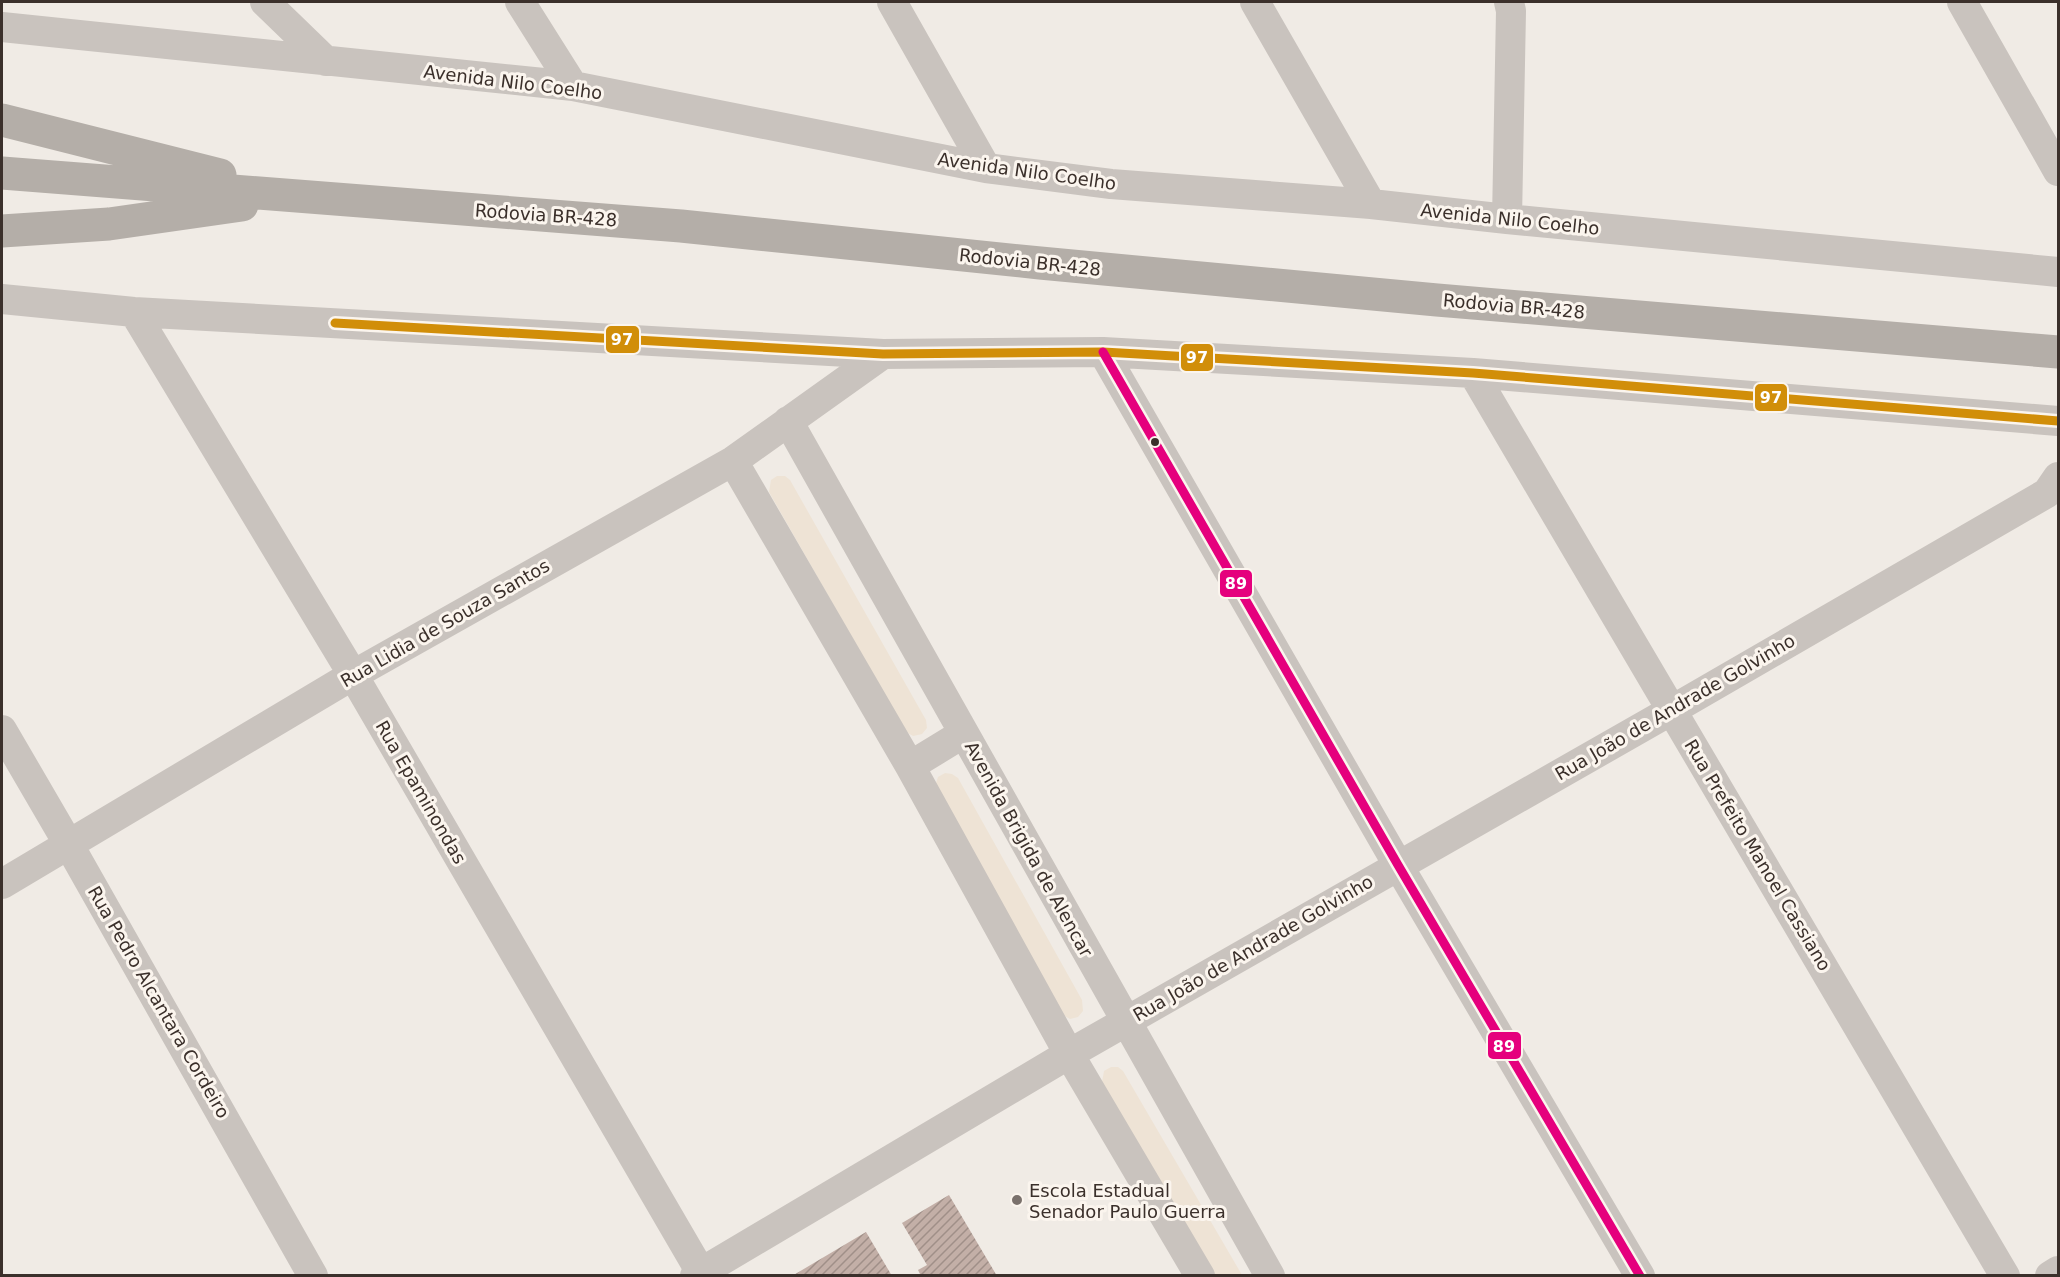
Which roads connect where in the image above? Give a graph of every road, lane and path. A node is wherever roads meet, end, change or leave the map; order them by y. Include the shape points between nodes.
1 (265, 2) edge
2 (520, 2) edge
3 (892, 2) edge
4 (1255, 2) edge
5 (1509, 2) edge
6 (1962, 2) edge
7 (2, 27) edge
8 (326, 61) junction
9 (573, 86) junction
10 (2, 120) edge
11 (986, 168) junction
12 (2058, 171) edge
13 (2, 172) edge
14 (303, 196) junction
15 (1371, 204) junction
16 (1507, 219) junction
17 (2, 231) edge
18 (2058, 272) edge
19 (2, 300) edge
20 (134, 312) junction
21 (1103, 352) junction
22 (2058, 352) edge
23 (883, 354) junction
24 (1473, 373) junction
25 (789, 421) junction
26 (2058, 421) edge
27 (732, 461) junction
28 (2055, 494) edge
29 (353, 675) junction
30 (1672, 710) junction
31 (2, 730) edge
32 (964, 733) junction
33 (910, 766) junction
34 (69, 845) junction
35 (1398, 865) junction
36 (2, 884) edge
37 (1125, 1022) junction
38 (1068, 1054) junction
39 (2058, 1270) edge
40 (700, 1274) edge
41 (314, 1275) edge
42 (1200, 1275) edge
43 (1270, 1275) edge
44 (1640, 1275) edge
45 (2005, 1275) edge
46 (2050, 1275) edge

1 - 8 street
2 - 9 street
3 - 11 street
4 - 15 street
5 - 16 street
6 - 12 street
7 - 8 street, Avenida Nilo Coelho
8 - 9 street, Avenida Nilo Coelho
9 - 11 street, Avenida Nilo Coelho
10 - 14 highway
11 - 15 street, Avenida Nilo Coelho via 1112,184
13 - 14 highway, Rodovia BR-428
14 - 17 highway via 109,224
14 - 22 highway, Rodovia BR-428 via 681,226 1449,301
15 - 16 street, Avenida Nilo Coelho
16 - 18 street, Avenida Nilo Coelho
19 - 20 street
20 - 23 street
20 - 29 street, Rua Epaminondas
21 - 23 street
21 - 24 street
21 - 35 street
23 - 25 street, Rua Lidia de Souza Santos
24 - 26 street
24 - 30 street, Rua Prefeito Manoel Cassiano
25 - 27 street, Rua Lidia de Souza Santos
25 - 32 street, Avenida Brigida de Alencar
27 - 29 street, Rua Lidia de Souza Santos
27 - 33 street
28 - 30 street, Rua João de Andrade Golvinho
29 - 34 street, Rua Lidia de Souza Santos
29 - 40 street, Rua Epaminondas
30 - 35 street, Rua João de Andrade Golvinho
30 - 45 street, Rua Prefeito Manoel Cassiano
31 - 34 street, Rua Pedro Alcantara Cordeiro
32 - 33 street
32 - 37 street, Avenida Brigida de Alencar
33 - 38 street
34 - 36 street, Rua Lidia de Souza Santos
34 - 41 street, Rua Pedro Alcantara Cordeiro
35 - 37 street, Rua João de Andrade Golvinho
35 - 44 street
37 - 38 street, Rua João de Andrade Golvinho
37 - 43 street, Avenida Brigida de Alencar
38 - 40 street, Rua João de Andrade Golvinho
38 - 42 street
39 - 46 street

